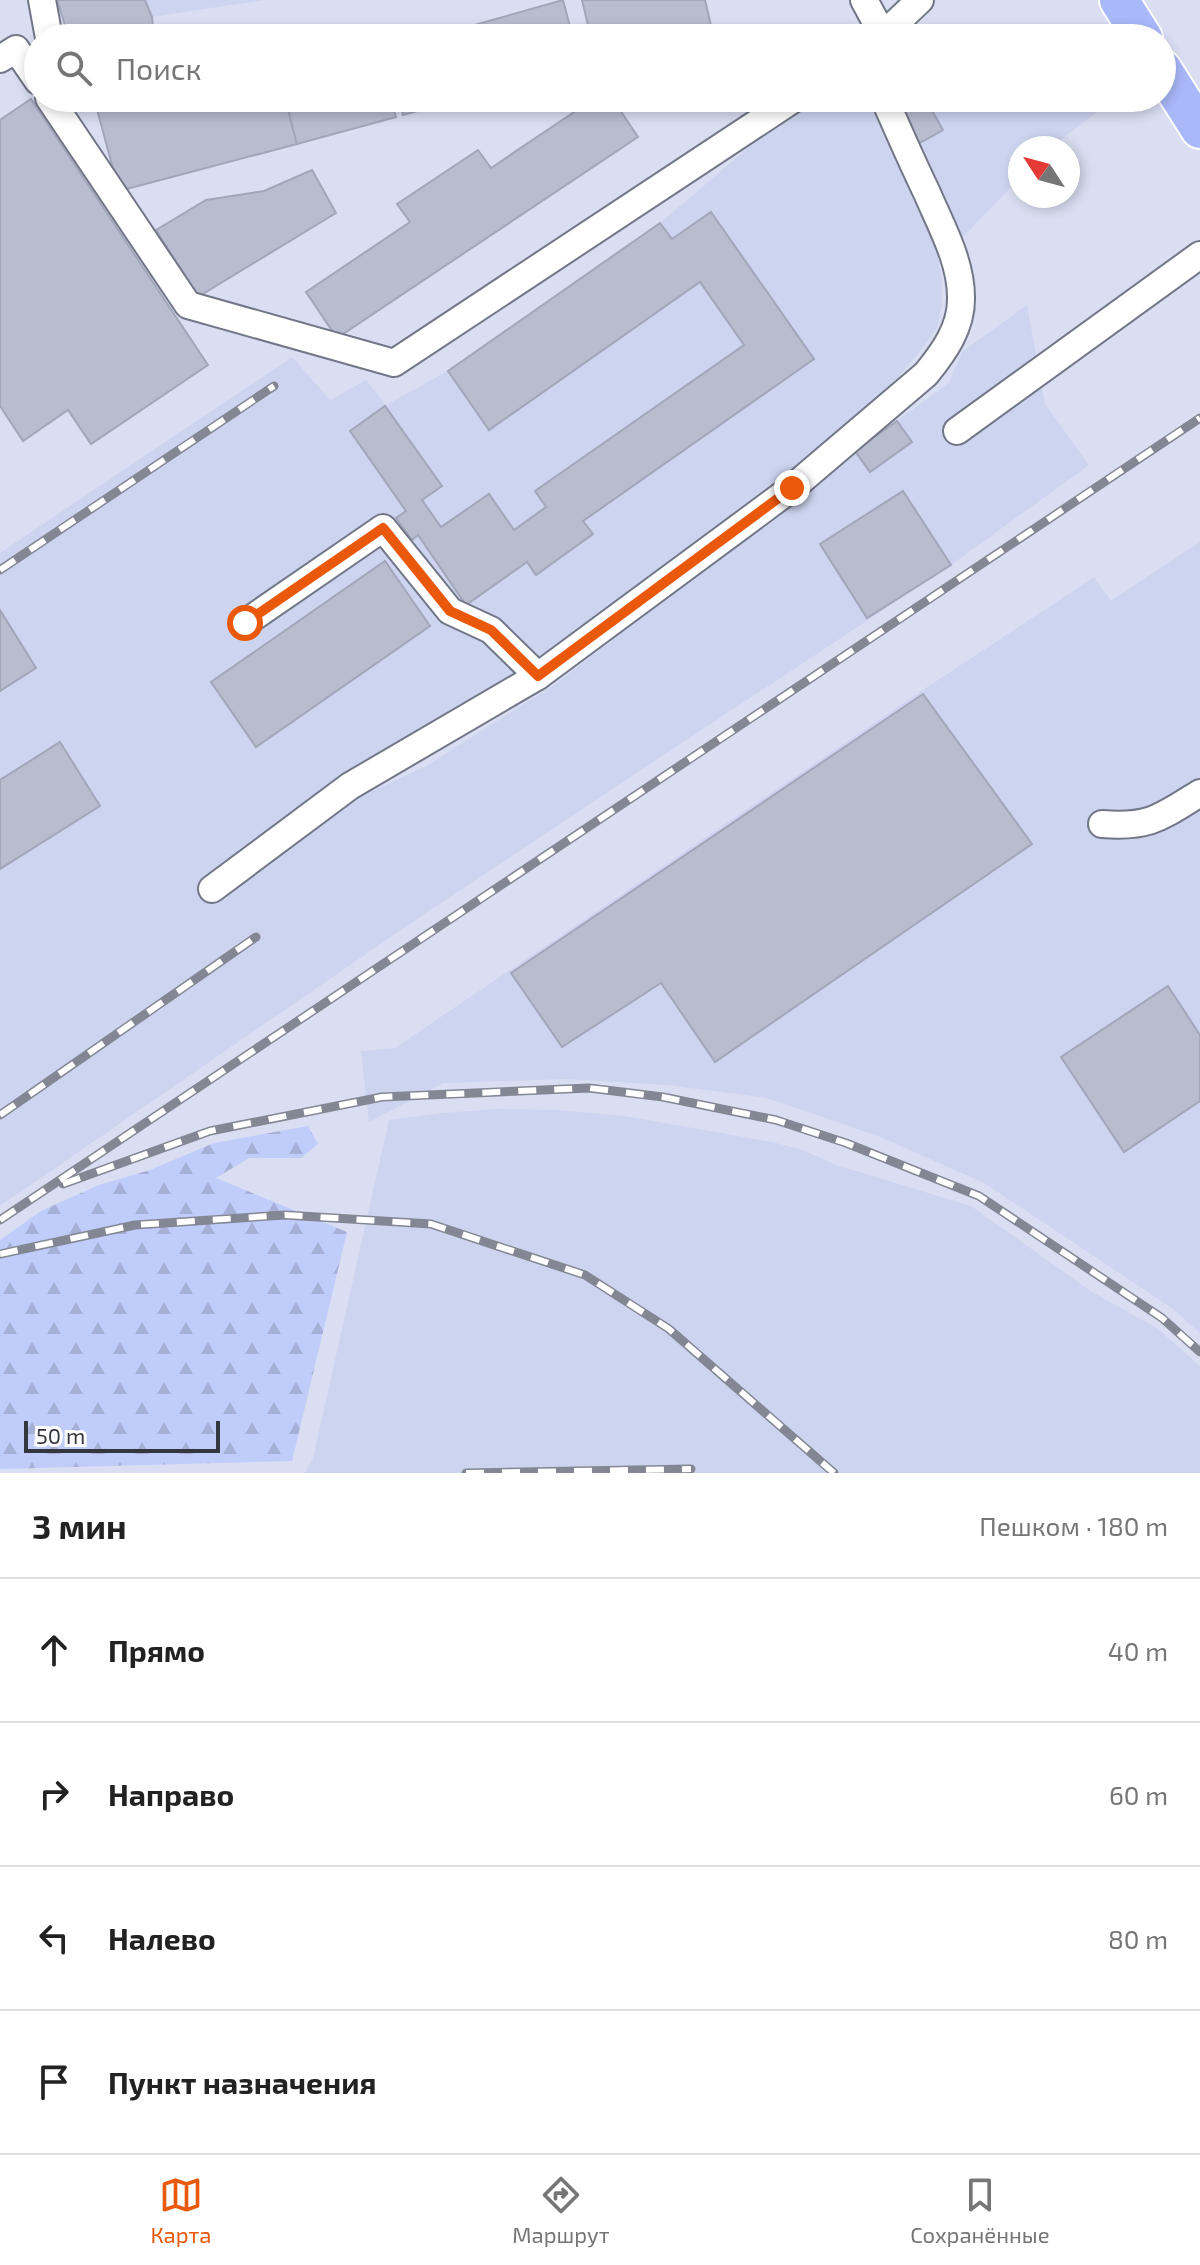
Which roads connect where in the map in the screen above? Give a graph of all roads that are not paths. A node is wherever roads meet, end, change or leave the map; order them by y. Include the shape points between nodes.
1 (42, 0) edge
2 (864, 0) edge
3 (920, 0) edge
4 (1119, 0) edge
5 (46, 24) edge
6 (876, 24) edge
7 (895, 24) edge
8 (1134, 24) edge
9 (0, 59) edge
10 (24, 61) edge
11 (1176, 91) edge
12 (62, 112) edge
13 (774, 112) edge
14 (890, 112) edge
15 (1200, 129) edge
16 (1200, 255) edge
17 (957, 431) dead end
18 (245, 623) dead end
19 (538, 676) junction
20 (1200, 793) edge
21 (1102, 824) dead end
22 (212, 889) dead end

1 - 5 lane
2 - 6 lane
3 - 7 lane
4 - 8 highway
9 - 10 lane via 16,49
11 - 15 highway
12 - 13 lane via 188,305 394,363
14 - 19 lane via 959,277 958,321 943,353 926,374 792,488
16 - 17 lane
18 - 19 lane via 383,528 450,611 491,630
19 - 22 lane via 350,786
20 - 21 lane via 1146,824

